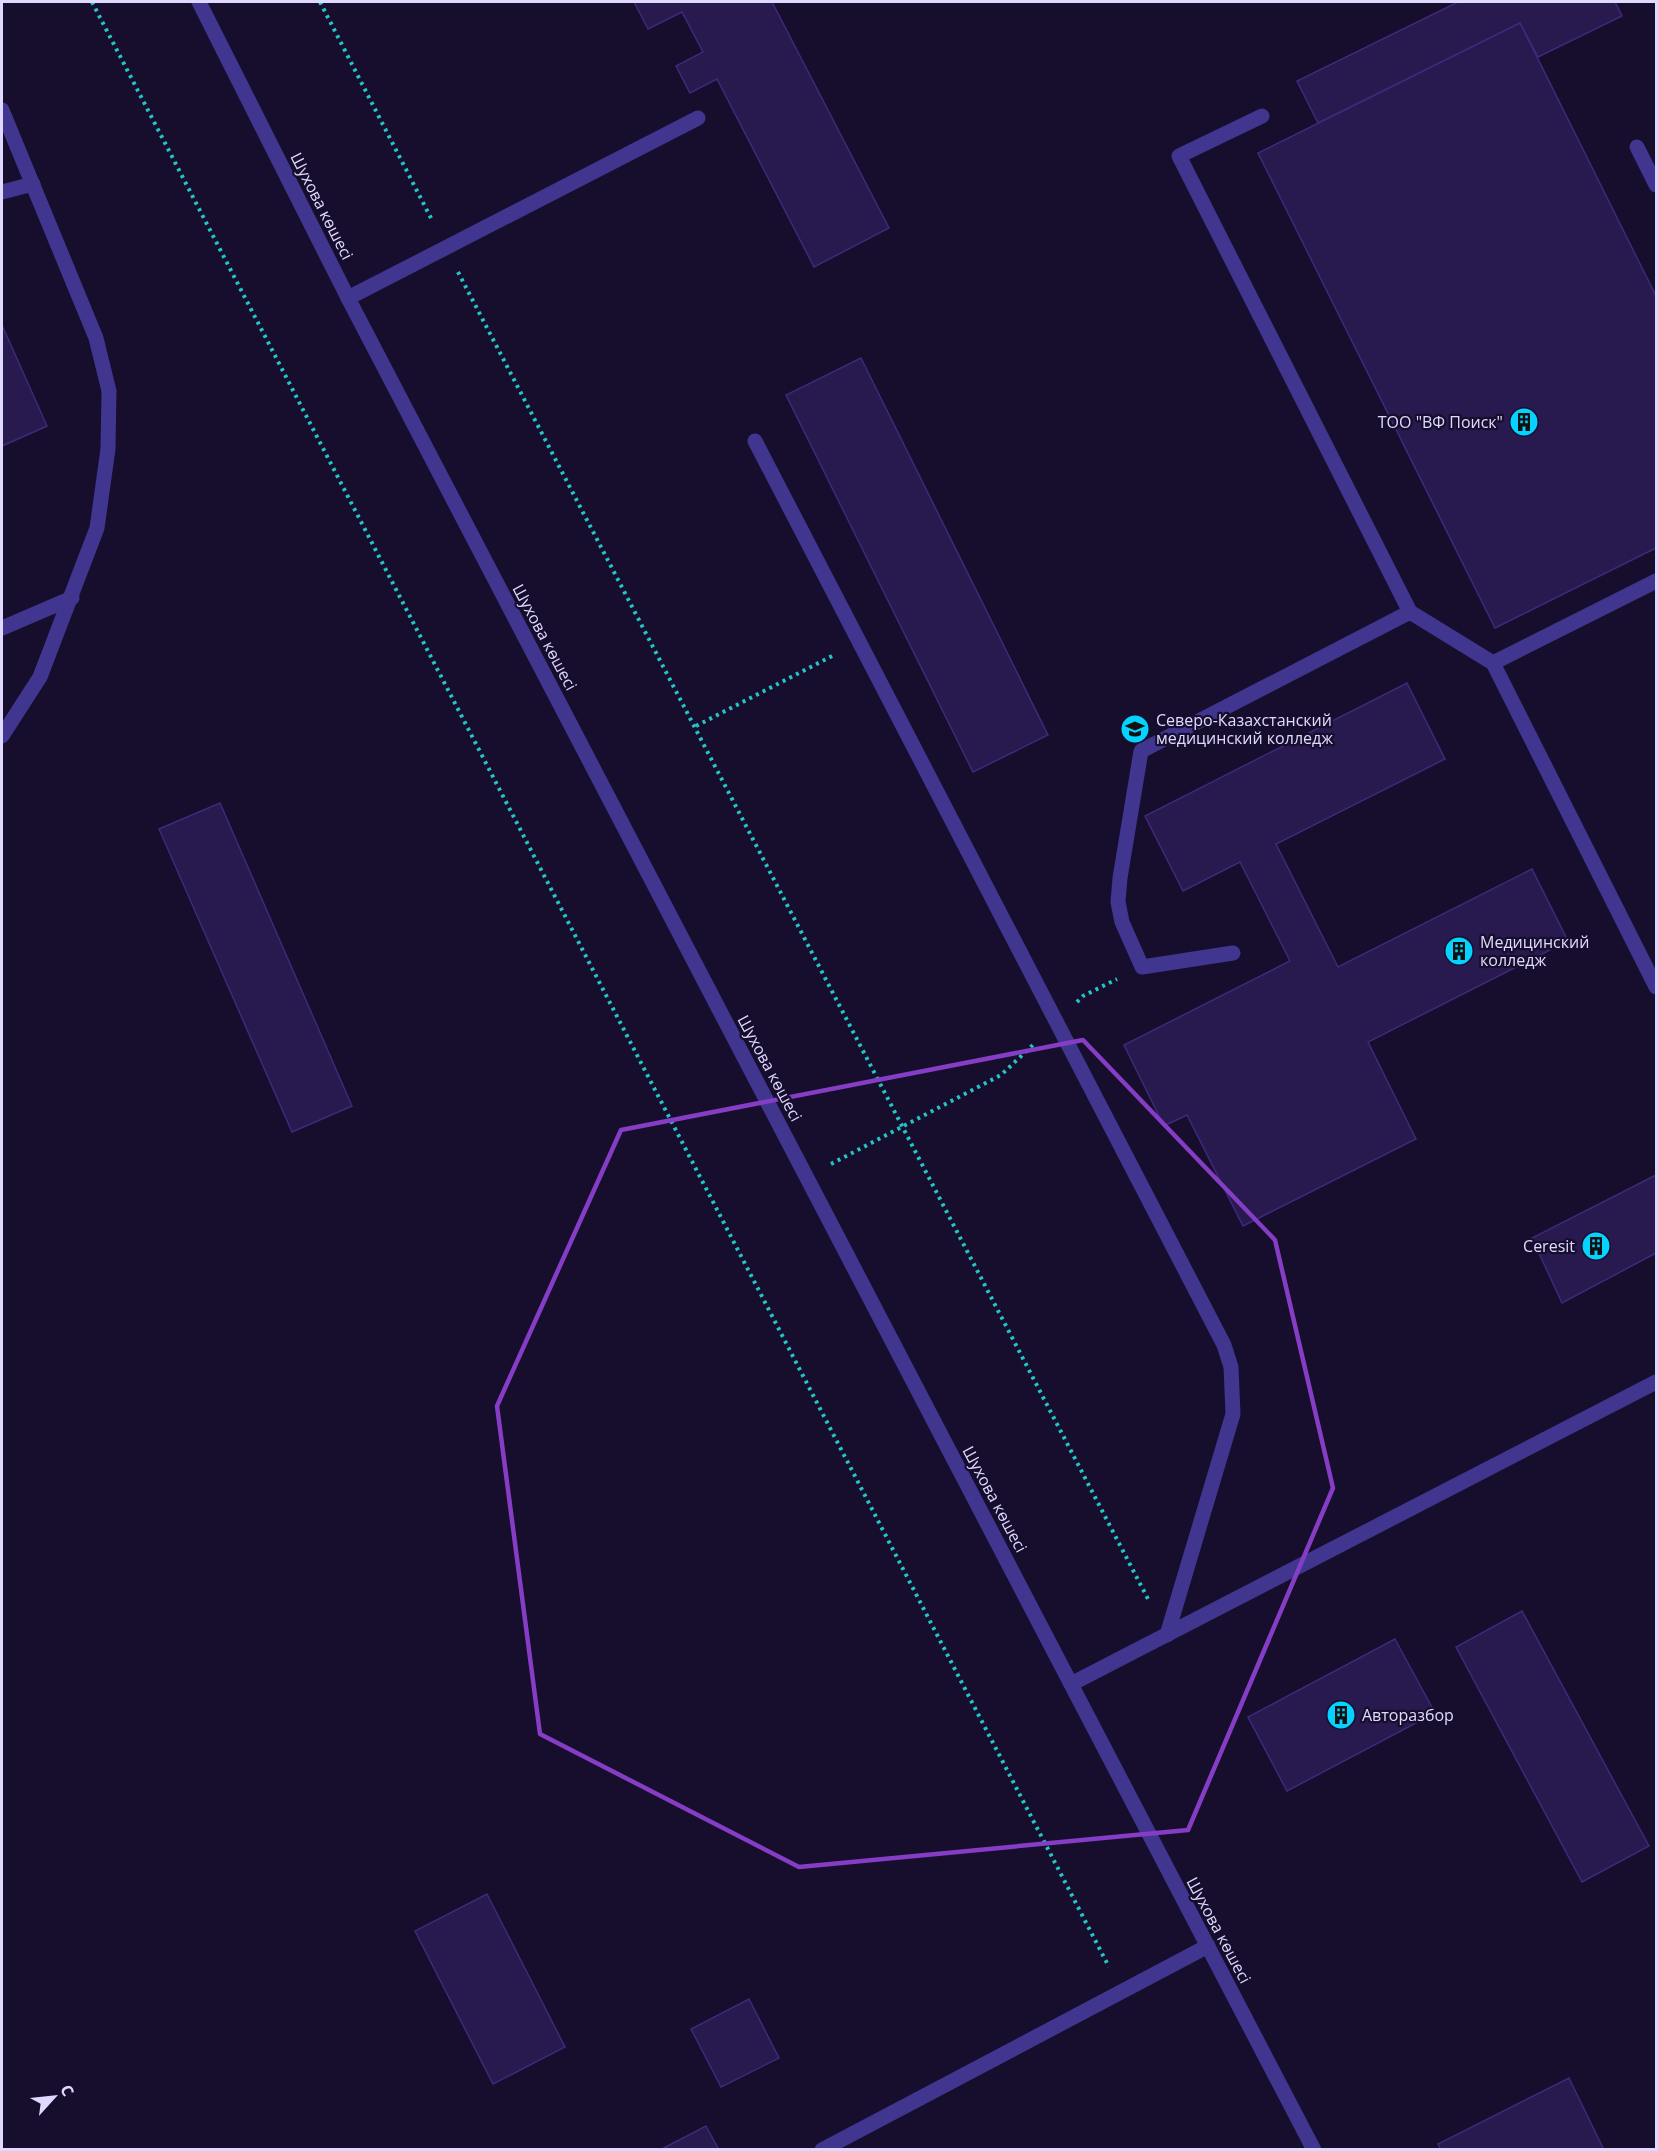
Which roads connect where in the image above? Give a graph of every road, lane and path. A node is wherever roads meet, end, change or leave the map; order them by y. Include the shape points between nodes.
1 (92, 2) edge
2 (199, 2) edge
3 (320, 2) edge
4 (2, 110) edge
5 (1262, 116) dead end
6 (698, 118) dead end
7 (1637, 147) dead end
8 (33, 184) junction
9 (1656, 185) edge
10 (2, 192) edge
11 (446, 247) junction
12 (348, 298) junction
13 (755, 441) dead end
14 (1656, 581) edge
15 (72, 598) junction
16 (1410, 612) junction
17 (2, 628) edge
18 (859, 642) junction
19 (1493, 663) junction
20 (696, 726) junction
21 (2, 736) edge
22 (1233, 953) dead end
23 (1142, 967) junction
24 (1656, 987) edge
25 (1056, 1022) junction
26 (903, 1126) junction
27 (806, 1177) junction
28 (1656, 1382) edge
29 (1167, 1635) junction
30 (1071, 1684) junction
31 (1208, 1946) junction
32 (1123, 1993) junction
33 (822, 2150) edge
34 (1314, 2150) edge

1 - 32 path
2 - 12 street, Шухова көшесі
3 - 11 path
4 - 8 street
5 - 16 street via 1179,156
6 - 11 street
7 - 9 street
8 - 10 street
8 - 15 street via 96,338 109,392 108,449 97,528
11 - 12 street
11 - 20 path
12 - 27 street, Шухова көшесі
13 - 18 street
14 - 19 street
15 - 17 street
15 - 21 street via 39,677
16 - 19 street
16 - 23 street via 1141,751 1118,902 1122,922
18 - 20 path
18 - 25 street
19 - 24 street
20 - 26 path
22 - 23 street
23 - 25 path via 1083,996
25 - 26 path via 1001,1075
25 - 29 street via 1224,1345 1231,1367 1233,1414
26 - 27 path
26 - 29 path
27 - 30 street, Шухова көшесі
28 - 29 street
29 - 30 street
30 - 31 street, Шухова көшесі
31 - 32 street
31 - 34 street, Шухова көшесі
32 - 33 street

